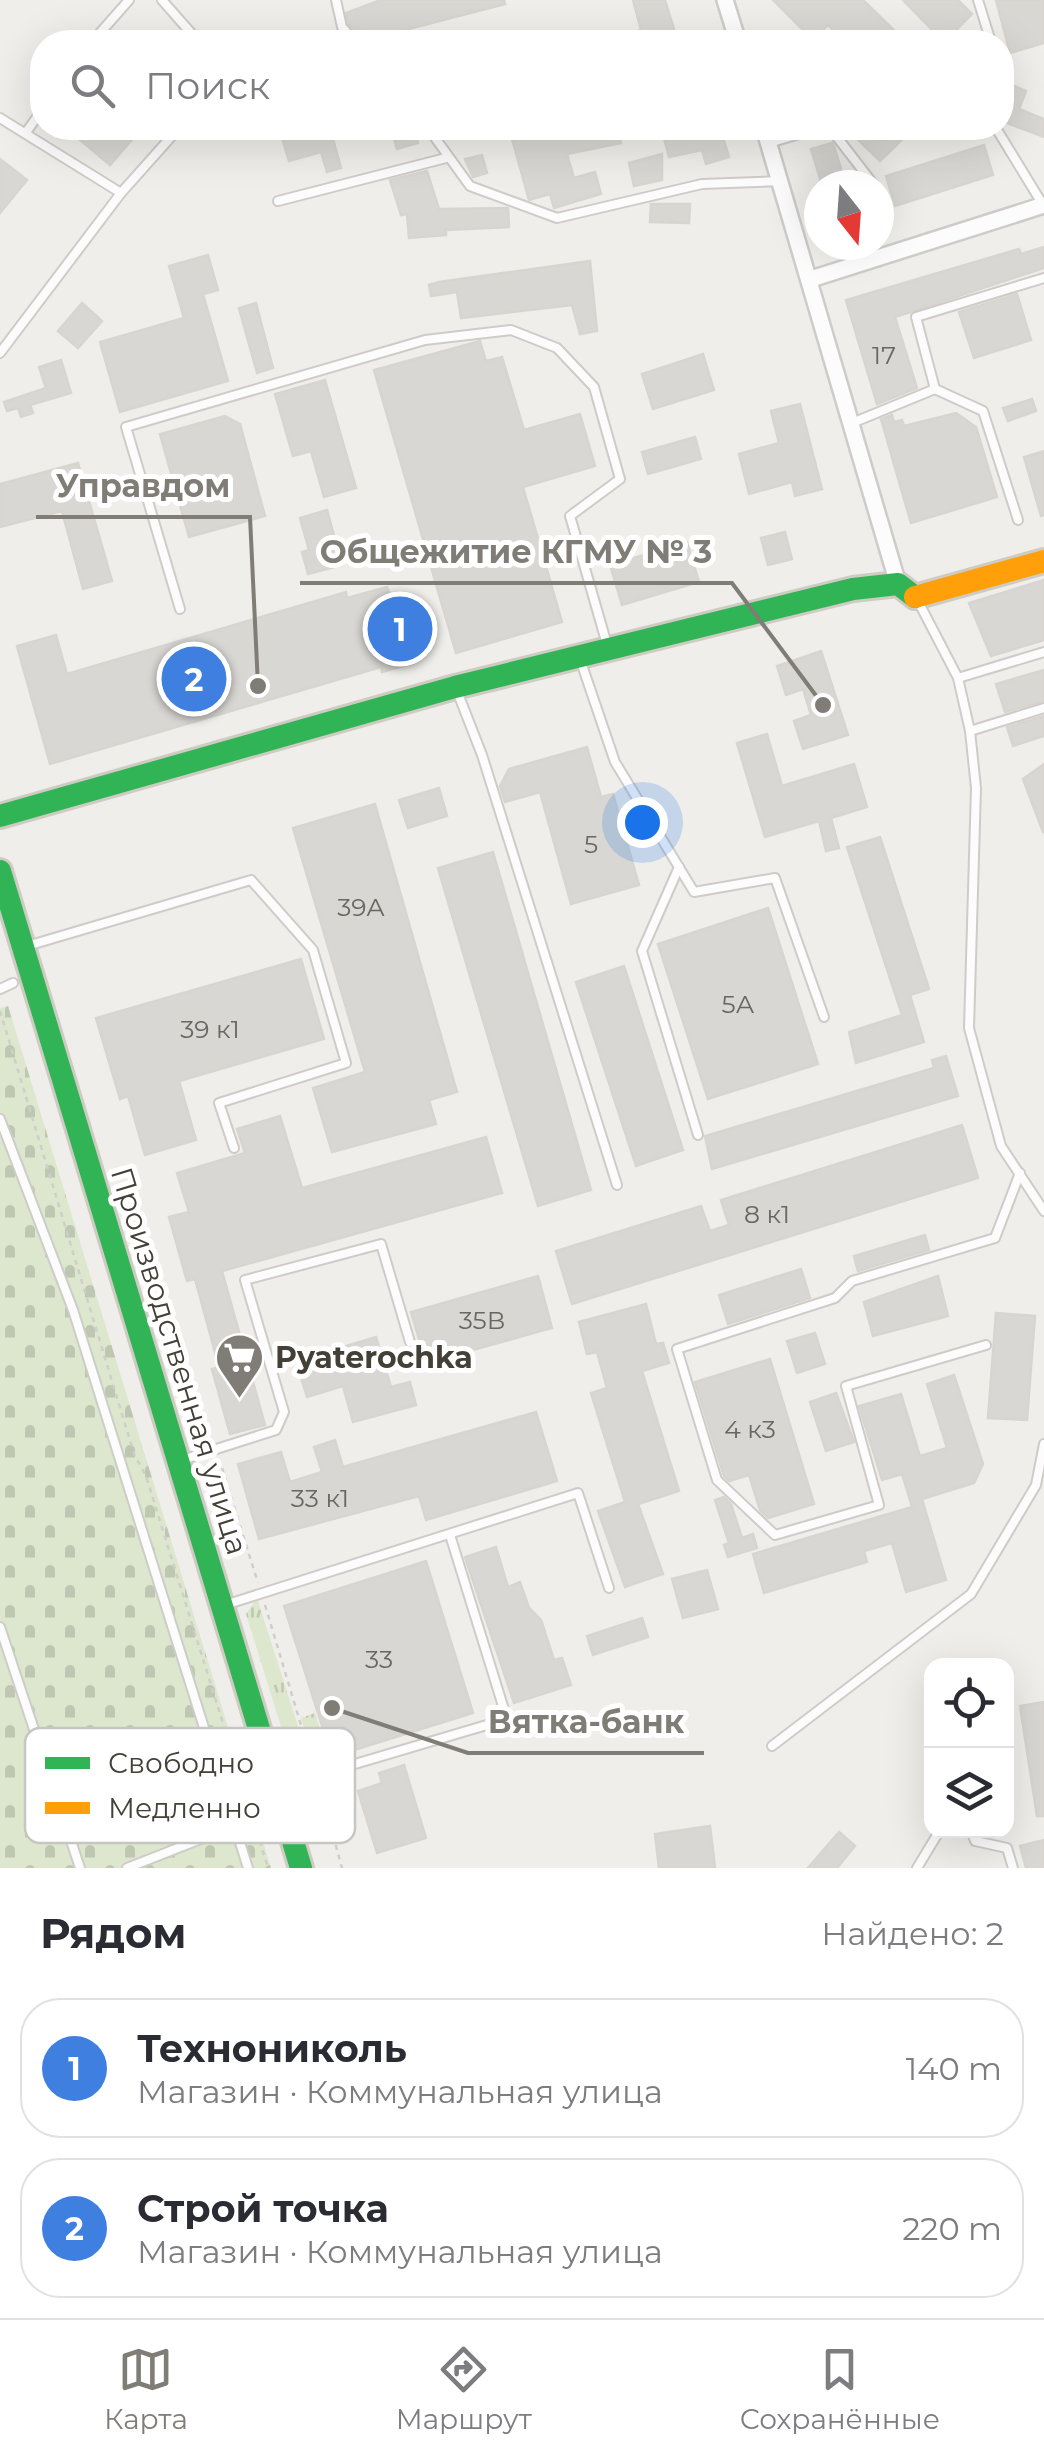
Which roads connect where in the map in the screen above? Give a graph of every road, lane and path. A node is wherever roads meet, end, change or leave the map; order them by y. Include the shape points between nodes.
1 (129, 0) edge
2 (162, 0) edge
3 (336, 0) edge
4 (725, 0) edge
5 (978, 0) edge
6 (103, 30) edge
7 (188, 30) edge
8 (344, 30) edge
9 (734, 30) edge
10 (987, 30) edge
11 (0, 118) edge
12 (30, 127) edge
13 (27, 131) junction
14 (30, 133) edge
15 (41, 140) edge
16 (168, 140) edge
17 (435, 140) edge
18 (768, 140) edge
19 (839, 140) edge
20 (1003, 140) edge
21 (446, 158) junction
22 (862, 170) edge
23 (780, 181) junction
24 (121, 193) junction
25 (278, 200) dead end
26 (1044, 205) edge
27 (1044, 278) edge
28 (811, 279) junction
29 (0, 353) edge
30 (935, 389) junction
31 (852, 423) junction
32 (1018, 520) dead end
33 (1044, 560) edge
34 (898, 584) junction
35 (917, 599) junction
36 (180, 609) dead end
37 (608, 648) junction
38 (1044, 652) edge
39 (578, 655) junction
40 (958, 678) junction
41 (455, 687) junction
42 (1044, 708) edge
43 (970, 731) junction
44 (0, 816) edge
45 (679, 867) junction
46 (0, 872) edge
47 (11, 943) edge
48 (7, 986) edge
49 (0, 1011) edge
50 (824, 1017) dead end
51 (2, 1024) edge
52 (0, 1119) edge
53 (698, 1134) dead end
54 (234, 1148) dead end
55 (1020, 1173) junction
56 (617, 1185) dead end
57 (1044, 1211) edge
58 (63, 1218) junction
59 (44, 1226) junction
60 (410, 1342) dead end
61 (986, 1345) dead end
62 (1044, 1444) edge
63 (178, 1461) junction
64 (222, 1468) dead end
65 (450, 1535) junction
66 (610, 1588) dead end
67 (262, 1594) junction
68 (222, 1606) junction
69 (0, 1627) edge
70 (34, 1728) edge
71 (203, 1728) edge
72 (224, 1728) edge
73 (240, 1728) edge
74 (259, 1728) edge
75 (302, 1728) edge
76 (772, 1746) dead end
77 (355, 1764) edge
78 (935, 1838) edge
79 (974, 1838) edge
80 (72, 1843) edge
81 (191, 1843) edge
82 (240, 1843) edge
83 (260, 1843) edge
84 (276, 1843) edge
85 (293, 1843) edge
86 (335, 1843) edge
87 (80, 1868) edge
88 (128, 1868) edge
89 (248, 1868) edge
90 (268, 1868) edge
91 (284, 1868) edge
92 (301, 1868) edge
93 (342, 1868) edge
94 (917, 1868) edge
95 (1013, 1868) edge

1 - 6 lane
2 - 7 lane
3 - 8 lane
4 - 9 street
5 - 10 lane
11 - 13 lane
12 - 13 lane
13 - 14 lane
15 - 24 lane
16 - 24 lane
17 - 21 lane
18 - 23 street
19 - 22 lane
20 - 26 lane
21 - 23 lane via 470,186 557,218 702,184
21 - 25 lane
23 - 28 street
24 - 29 lane
26 - 28 street
27 - 30 lane via 916,317
28 - 31 street
30 - 31 lane
30 - 32 lane via 983,411
31 - 34 street
33 - 35 main road
34 - 35 main road
34 - 37 main road
35 - 40 lane
36 - 37 lane via 126,427 425,340 511,330 557,348 594,388 620,479 570,516
37 - 39 main road
38 - 40 lane
39 - 41 main road
39 - 45 lane via 615,762
40 - 43 lane
41 - 44 main road
41 - 56 lane
42 - 43 lane
43 - 55 lane via 976,788 969,1028 1001,1146
45 - 50 lane via 694,892 775,878
45 - 53 lane via 642,951
46 - 47 main road, Производственная улица
47 - 48 main road, Производственная улица
47 - 54 lane via 252,880 313,950 346,1063 219,1103
47 - 63 main road, Производственная улица
48 - 73 main road, Производственная улица
49 - 51 path
51 - 58 path
52 - 59 lane
55 - 57 lane
55 - 61 lane via 995,1238 852,1281 835,1298 677,1349 717,1480 775,1535 880,1504 846,1386
58 - 59 path
58 - 72 path
59 - 71 lane
60 - 63 lane via 381,1244 244,1280 284,1412 276,1430
62 - 76 lane via 1036,1485 971,1594
63 - 68 main road, Производственная улица
64 - 67 path
65 - 66 lane via 578,1493
65 - 67 lane
65 - 77 lane via 507,1719
67 - 68 lane
67 - 75 path
68 - 74 main road, Производственная улица
69 - 70 lane
78 - 94 lane
79 - 95 lane via 1007,1848
80 - 87 lane
81 - 88 lane
82 - 89 lane
83 - 90 path
84 - 91 main road, Производственная улица
85 - 92 main road, Производственная улица
86 - 93 path

